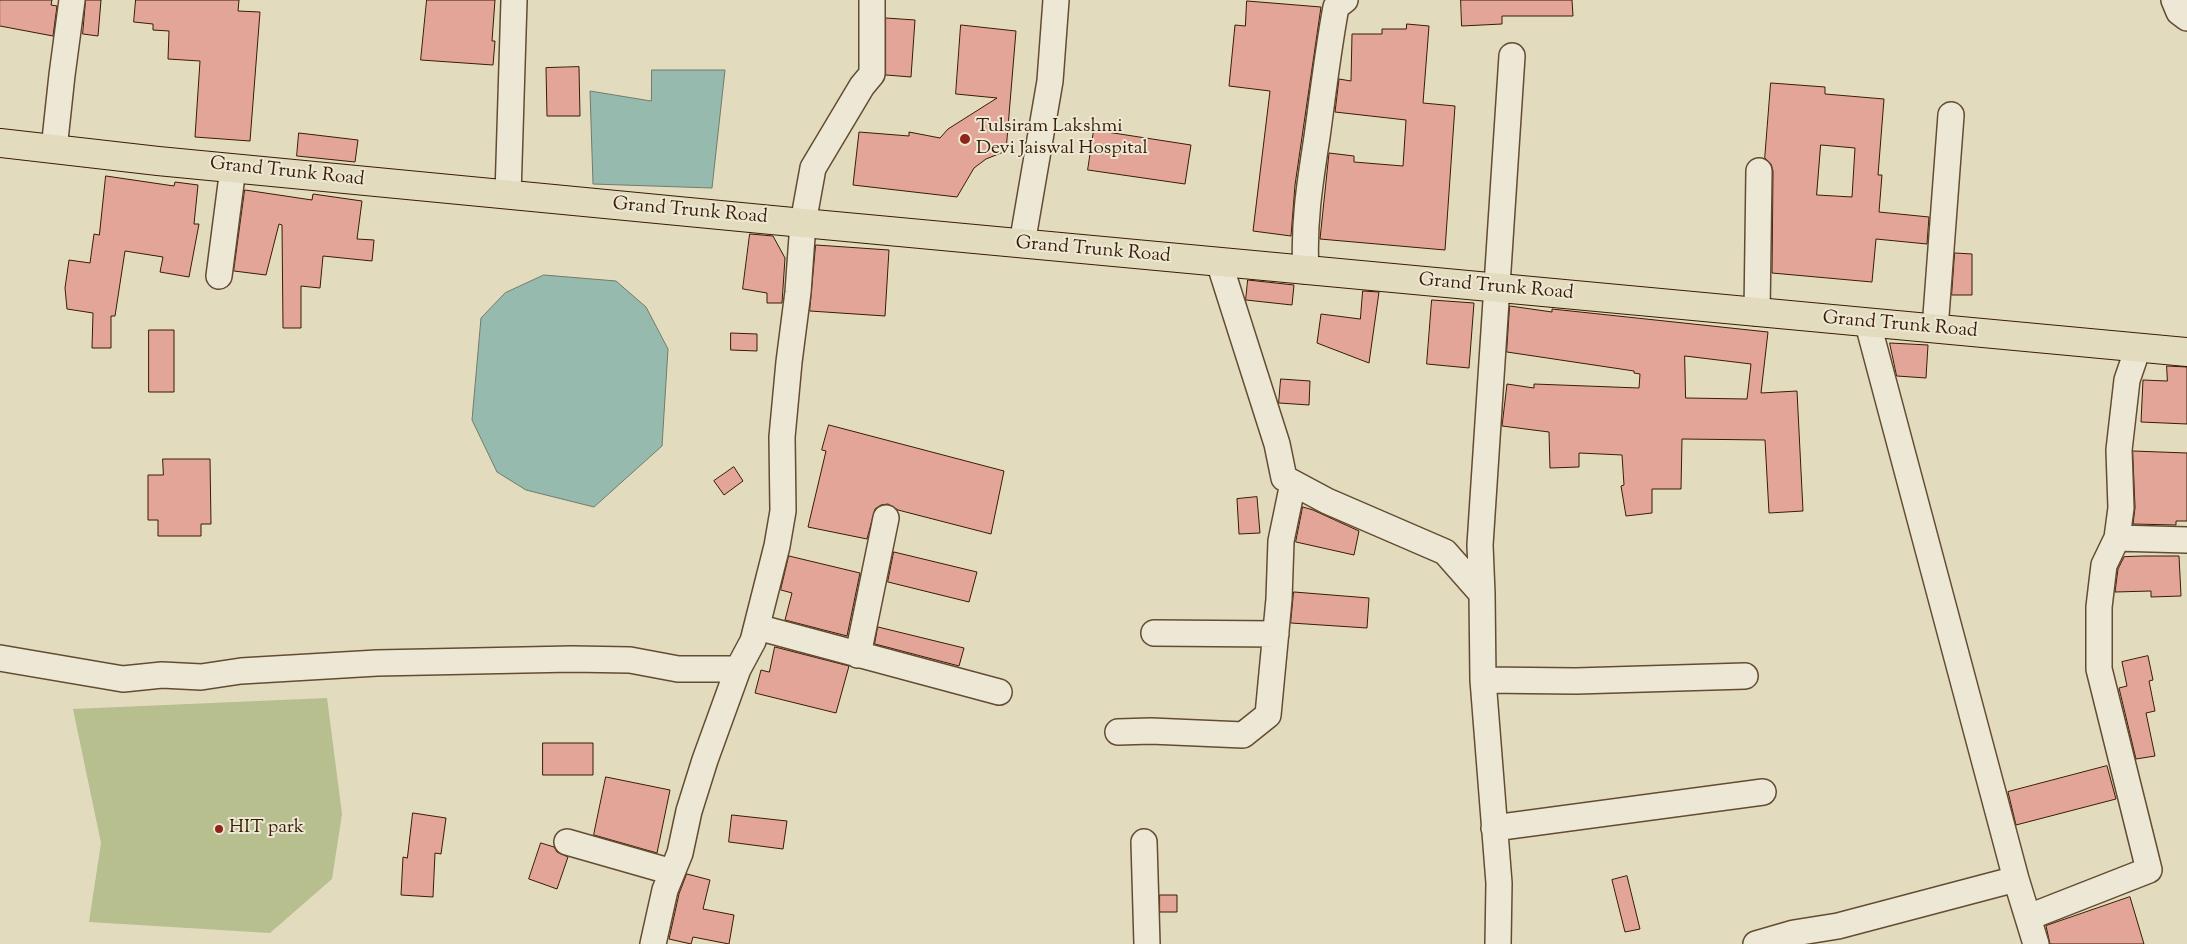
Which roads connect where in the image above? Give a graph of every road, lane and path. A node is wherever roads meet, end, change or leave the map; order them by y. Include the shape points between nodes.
1 (72, 0) edge
2 (514, 0) edge
3 (872, 0) edge
4 (1056, 0) edge
5 (1345, 0) edge
6 (2174, 0) edge
7 (2187, 18) edge
8 (1512, 56) dead end
9 (1951, 115) dead end
10 (0, 143) edge
11 (54, 149) junction
12 (233, 168) junction
13 (1759, 171) dead end
14 (508, 195) junction
15 (803, 223) junction
16 (1022, 244) junction
17 (1219, 262) junction
18 (1306, 271) junction
19 (220, 276) dead end
20 (1497, 288) junction
21 (1757, 313) junction
22 (1868, 324) junction
23 (1935, 329) junction
24 (2138, 348) junction
25 (2187, 352) edge
26 (1293, 483) junction
27 (886, 518) dead end
28 (2117, 538) junction
29 (2187, 540) edge
30 (1482, 594) junction
31 (757, 628) junction
32 (1154, 633) dead end
33 (1276, 634) junction
34 (858, 654) junction
35 (0, 658) edge
36 (738, 669) junction
37 (1745, 676) dead end
38 (1483, 680) junction
39 (999, 692) dead end
40 (1118, 732) dead end
41 (1763, 792) dead end
42 (1494, 828) junction
43 (567, 842) dead end
44 (1144, 842) dead end
45 (672, 872) junction
46 (2016, 879) junction
47 (2029, 917) junction
48 (653, 944) edge
49 (1147, 944) edge
50 (1498, 944) edge
51 (1756, 944) edge
52 (2036, 944) edge

1 - 11 street
2 - 14 street
3 - 15 street via 872,74 814,168
4 - 16 street via 1050,81
5 - 18 street via 1336,7 1326,63 1307,204
6 - 7 street via 2179,12
8 - 20 street
9 - 23 street
10 - 11 main road, Grand Trunk Road
11 - 12 main road, Grand Trunk Road
12 - 14 main road, Grand Trunk Road
12 - 19 street
13 - 21 street
14 - 15 main road, Grand Trunk Road
15 - 16 main road, Grand Trunk Road
15 - 31 street via 782,437 783,511
16 - 17 main road, Grand Trunk Road
17 - 18 main road, Grand Trunk Road
17 - 26 street via 1277,444 1284,478
18 - 20 main road, Grand Trunk Road
20 - 21 main road, Grand Trunk Road
20 - 30 street via 1480,545
21 - 22 main road, Grand Trunk Road
22 - 23 main road, Grand Trunk Road
22 - 46 street
23 - 24 main road, Grand Trunk Road
24 - 25 main road, Grand Trunk Road
24 - 28 street via 2127,380 2121,433 2121,508
26 - 30 street via 1445,552
26 - 33 street via 1281,541
27 - 34 street
28 - 29 street
28 - 47 street via 2104,566 2099,606 2099,669 2149,870
30 - 38 street
31 - 34 street
31 - 36 street
32 - 33 street
33 - 40 street via 1268,715 1243,735
34 - 39 street
35 - 36 street via 123,679 162,675 201,677 241,671 377,663 572,659 630,660 678,669
36 - 45 street via 705,760
37 - 38 street
38 - 42 street
41 - 42 street
42 - 50 street via 1499,883
43 - 45 street
44 - 49 street
45 - 48 street
46 - 47 street
46 - 51 street
47 - 52 street

